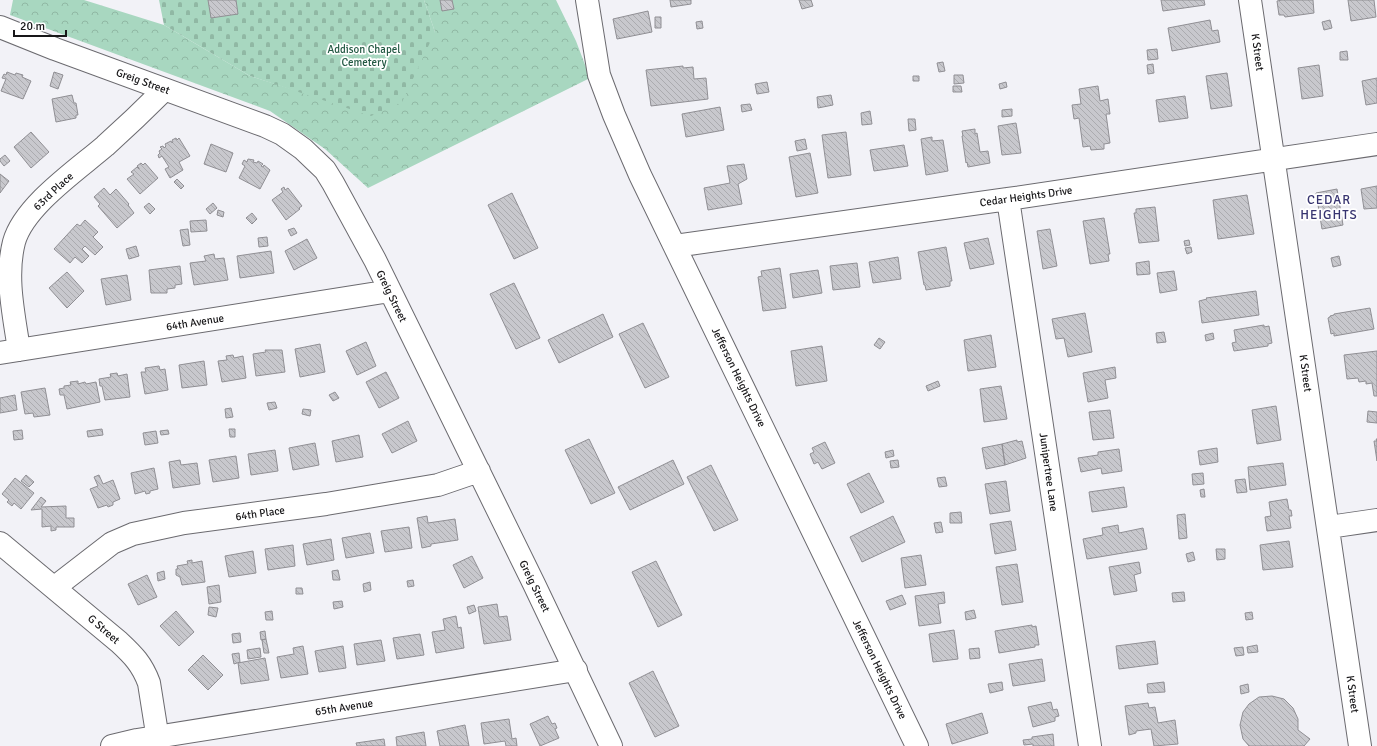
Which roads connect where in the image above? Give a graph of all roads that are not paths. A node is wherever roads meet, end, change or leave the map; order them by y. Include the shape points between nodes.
1 (587, 0) edge
2 (1250, 0) edge
3 (0, 27) edge
4 (164, 90) junction
5 (1377, 144) edge
6 (1274, 159) junction
7 (1008, 199) junction
8 (676, 246) junction
9 (390, 291) junction
10 (10, 352) edge
11 (479, 471) junction
12 (1377, 520) edge
13 (1329, 527) junction
14 (0, 543) edge
15 (55, 588) junction
16 (576, 670) junction
17 (158, 742) edge
18 (112, 746) edge
19 (611, 746) edge
20 (917, 746) edge
21 (1090, 746) edge
22 (1360, 746) edge

1 - 8 street, Jefferson Heights Drive via 599,75 640,175
2 - 6 street, K Street
3 - 4 street, Greig Street
4 - 9 street, Greig Street via 265,126 291,140 315,159 333,183
4 - 10 street, 63rd Place via 112,140 37,204 19,228 12,253
5 - 6 street, Cedar Heights Drive
6 - 7 street, Cedar Heights Drive
6 - 13 street, K Street
7 - 8 street, Cedar Heights Drive
7 - 21 street, Junipertree Lane
8 - 20 street, Jefferson Heights Drive
9 - 10 street, 64th Avenue
9 - 11 street, Greig Street
11 - 15 street, 64th Place via 423,488 184,523 133,534 112,543
11 - 16 street, Greig Street
12 - 13 street
13 - 22 street, K Street
14 - 15 street, G Street
15 - 17 street, G Street via 136,658 149,683
16 - 17 street, 65th Avenue
16 - 19 street, Greig Street
17 - 18 street, 65th Avenue

